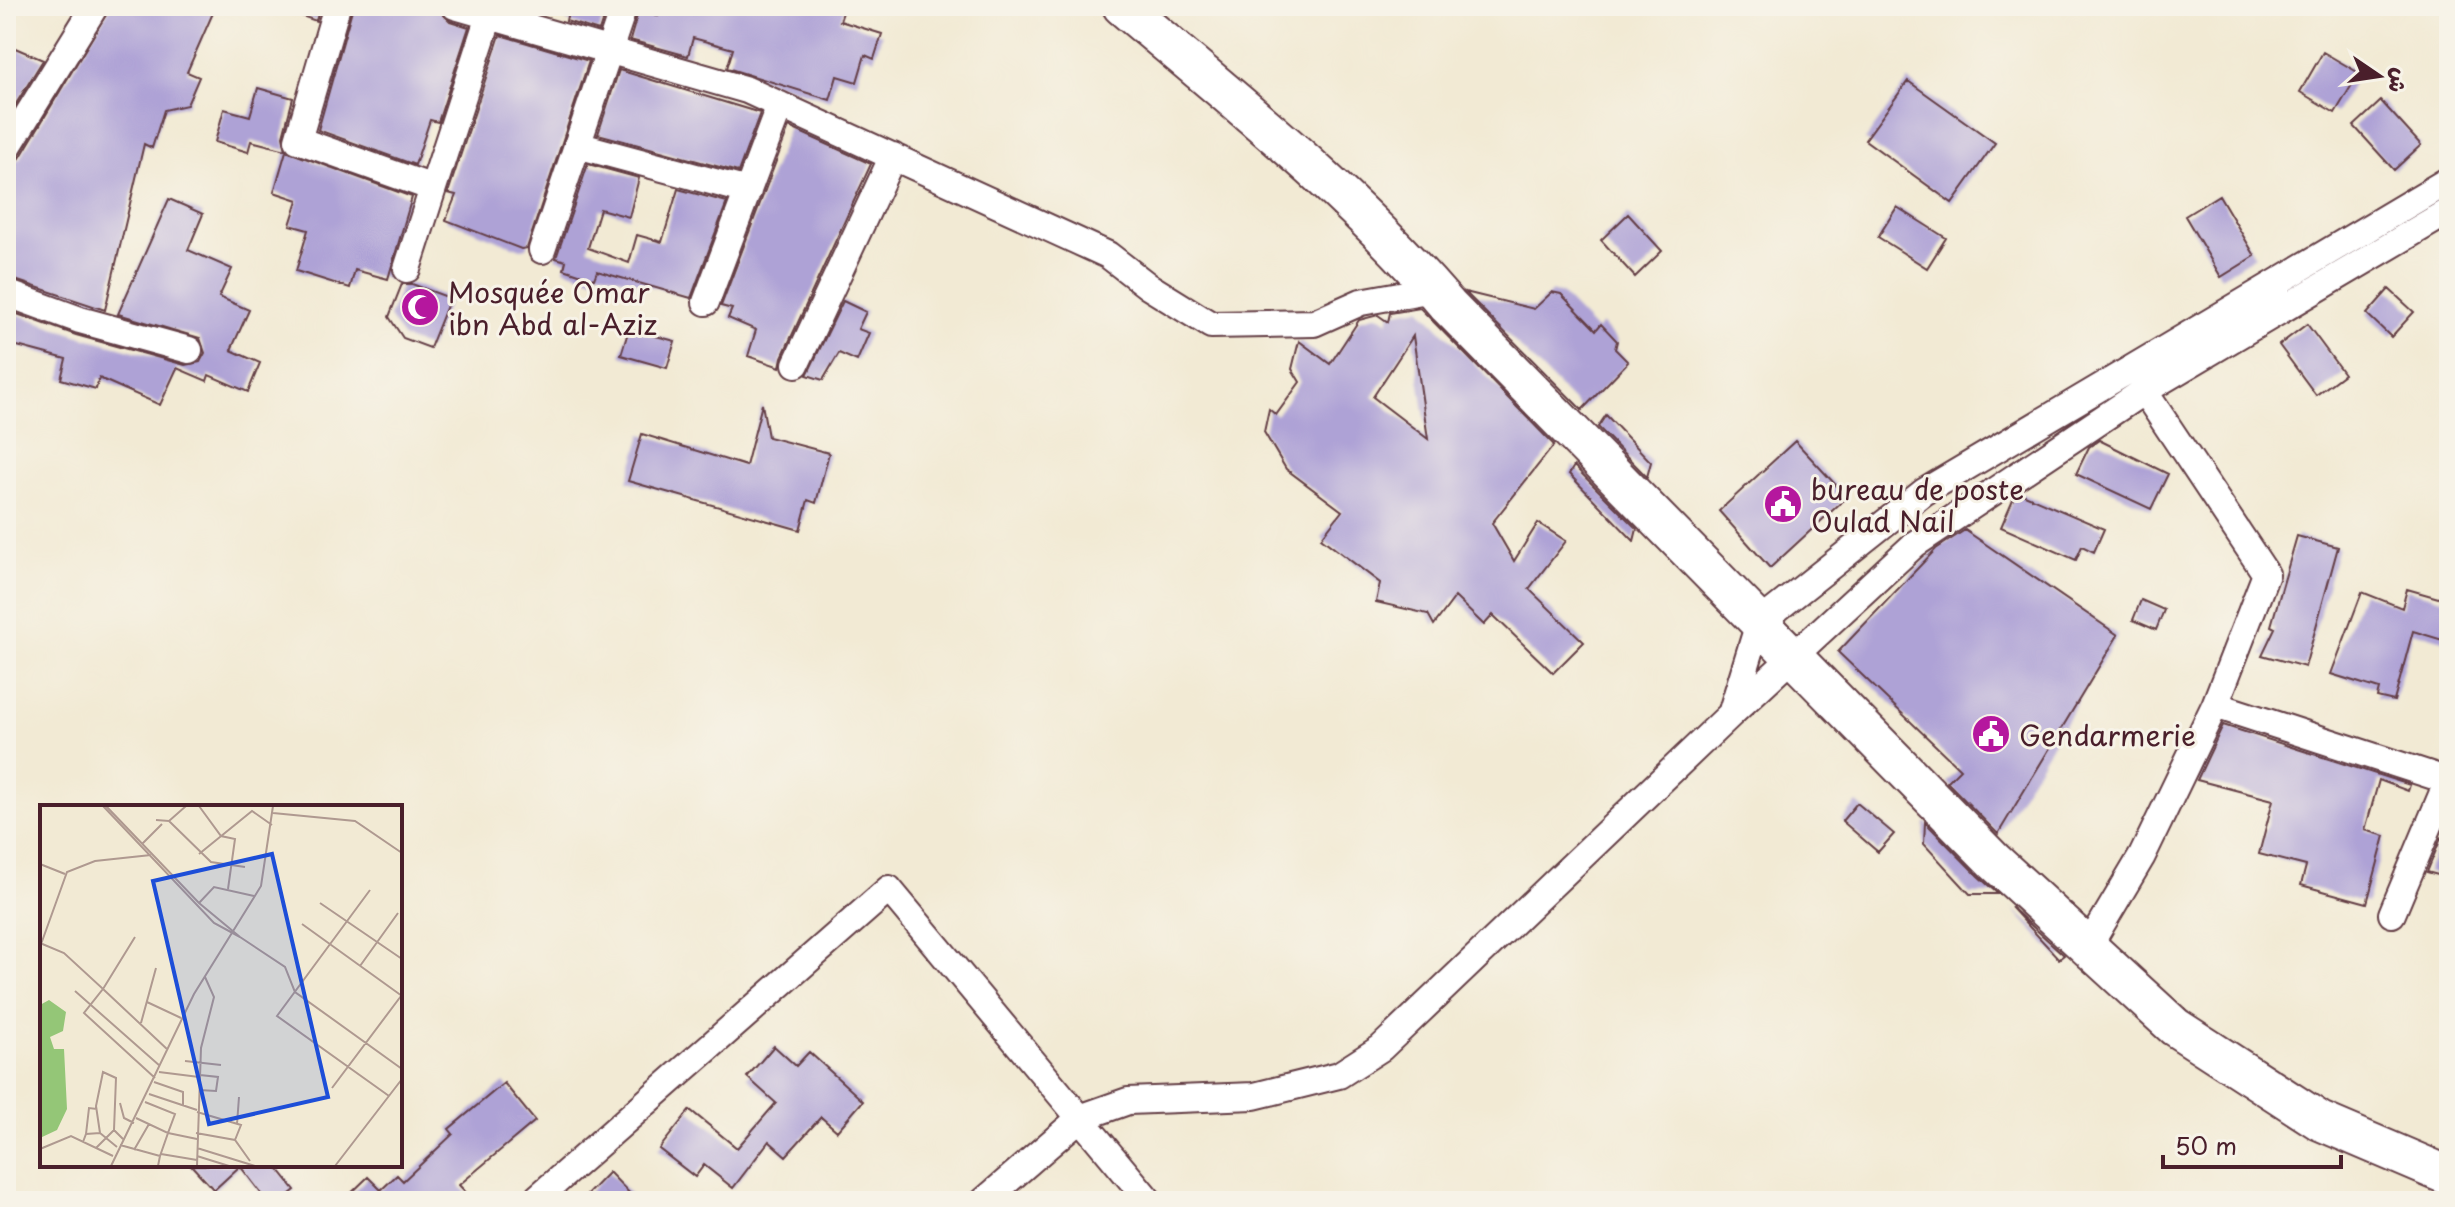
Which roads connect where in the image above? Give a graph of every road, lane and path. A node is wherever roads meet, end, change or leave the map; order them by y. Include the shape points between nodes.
1 (95, 6) edge
2 (337, 6) edge
3 (624, 6) edge
4 (1122, 6) edge
5 (473, 10) edge
6 (607, 50) junction
7 (780, 105) junction
8 (577, 145) junction
9 (6, 150) edge
10 (893, 156) junction
11 (2449, 180) edge
12 (433, 188) junction
13 (748, 191) junction
14 (2449, 211) edge
15 (542, 250) dead end
16 (407, 269) dead end
17 (1433, 289) junction
18 (6, 293) edge
19 (706, 302) dead end
20 (189, 350) dead end
21 (796, 364) dead end
22 (2144, 391) junction
23 (1759, 623) junction
24 (1795, 658) junction
25 (2215, 705) junction
26 (1731, 714) junction
27 (2449, 780) edge
28 (2392, 914) dead end
29 (2088, 947) junction
30 (1080, 1118) junction
31 (2449, 1176) edge
32 (534, 1201) edge
33 (984, 1201) edge
34 (1149, 1201) edge

1 - 9 street
2 - 12 street via 298,140
3 - 6 street
4 - 17 main road via 1281,139
5 - 6 street
5 - 12 street
6 - 7 street via 747,90
6 - 8 street
7 - 10 street
7 - 13 street
8 - 13 street
8 - 15 street
10 - 17 street via 1108,255 1211,325 1314,323 1361,302
10 - 21 street
11 - 23 street via 1924,492
12 - 16 street
13 - 19 street
14 - 22 street
17 - 23 main road
18 - 20 street
22 - 24 street via 1915,544
22 - 25 street via 2266,574
23 - 24 main road
23 - 26 street
24 - 26 street
24 - 29 main road via 1994,861
25 - 27 street
25 - 29 street via 2142,856
26 - 30 street via 1381,1048 1339,1075 1254,1096 1128,1101
27 - 28 street
29 - 31 main road via 2175,1027 2320,1121
30 - 32 street via 889,889
30 - 33 street
30 - 34 street

